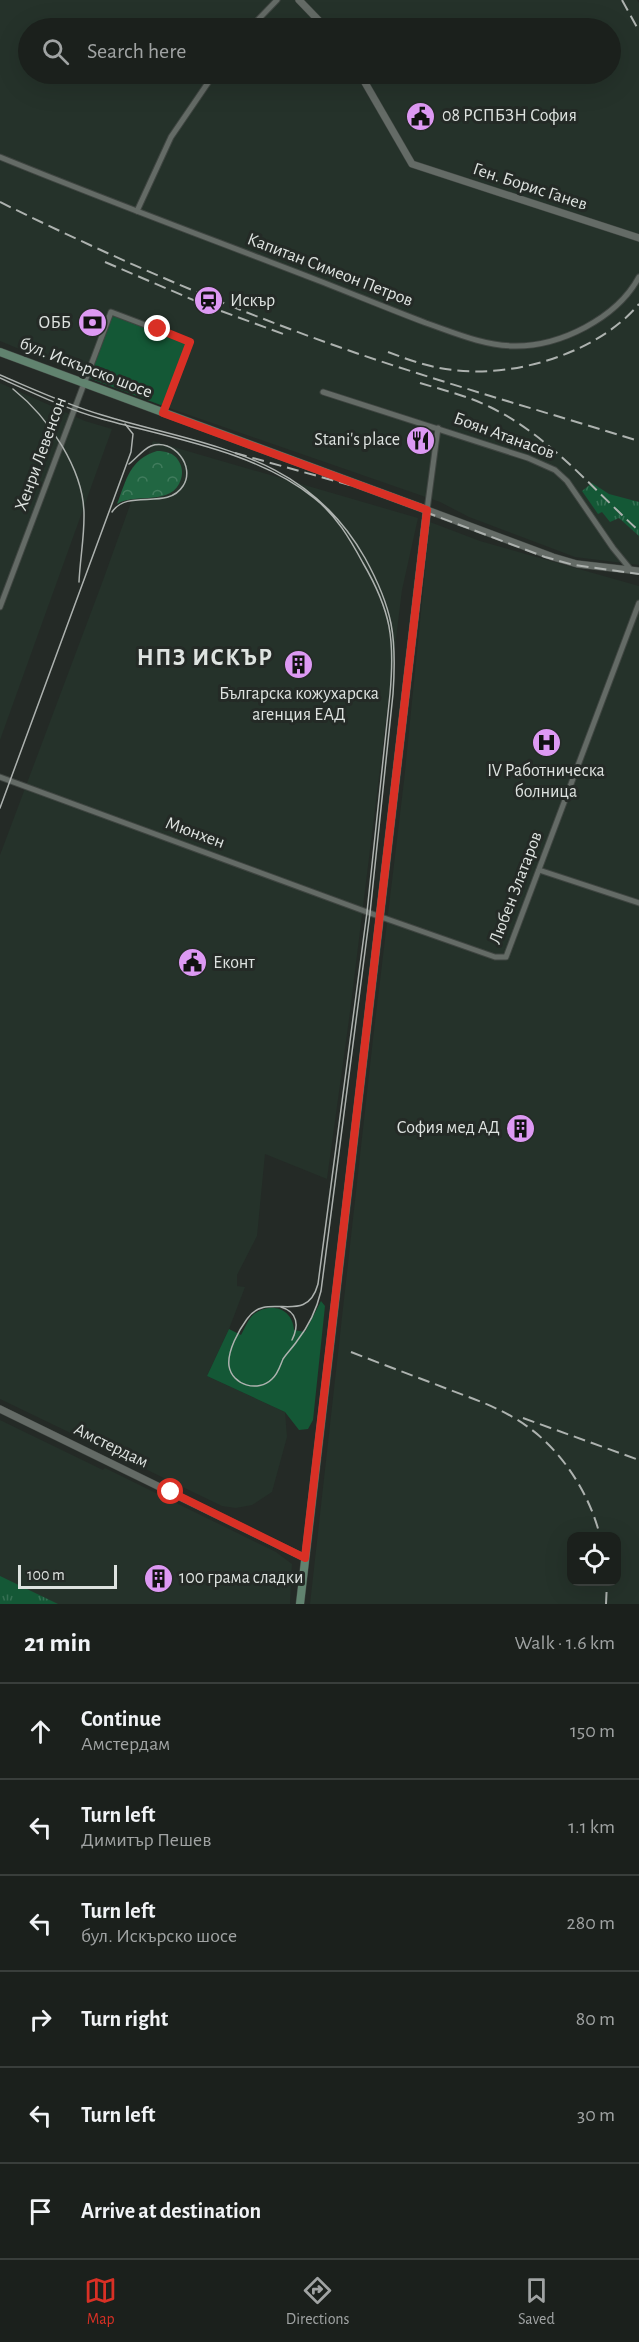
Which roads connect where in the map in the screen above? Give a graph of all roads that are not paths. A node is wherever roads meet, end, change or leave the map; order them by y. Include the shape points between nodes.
1 (277, 0) edge
2 (299, 0) edge
3 (260, 18) edge
4 (316, 18) edge
5 (207, 84) edge
6 (366, 84) edge
7 (0, 157) edge
8 (137, 211) junction
9 (639, 238) edge
10 (639, 277) edge
11 (0, 352) edge
12 (83, 384) junction
13 (323, 392) dead end
14 (163, 413) junction
15 (438, 428) junction
16 (427, 510) junction
17 (631, 570) junction
18 (639, 571) edge
19 (639, 603) edge
20 (0, 608) edge
21 (0, 777) edge
22 (539, 870) junction
23 (639, 903) edge
24 (380, 916) junction
25 (0, 1409) edge
26 (305, 1558) junction
27 (300, 1604) edge

1 - 3 street
2 - 4 street
5 - 8 street via 171,137
6 - 9 street, Ген. Борис Ганев via 412,164
7 - 8 street, Капитан Симеон Петров
8 - 10 street, Капитан Симеон Петров via 482,343 515,346 573,333 621,303
11 - 12 main road, бул. Искърско шосе
12 - 14 main road, бул. Искърско шосе
12 - 14 street, Хенри Левенсон via 111,312 190,342
12 - 20 street, Хенри Левенсон
13 - 15 street, Боян Атанасов
14 - 16 main road, бул. Искърско шосе
15 - 16 street
15 - 17 street, Боян Атанасов via 528,458 561,475
16 - 17 street, бул. Искърско шосе via 553,557
16 - 24 main road
17 - 18 street, бул. Искърско шосе
19 - 22 street, Любен Златаров
21 - 24 street, Мюнхен
22 - 23 street
22 - 24 street, Любен Златаров via 506,957 495,957
24 - 26 main road
25 - 26 street, Амстердам
26 - 27 main road

